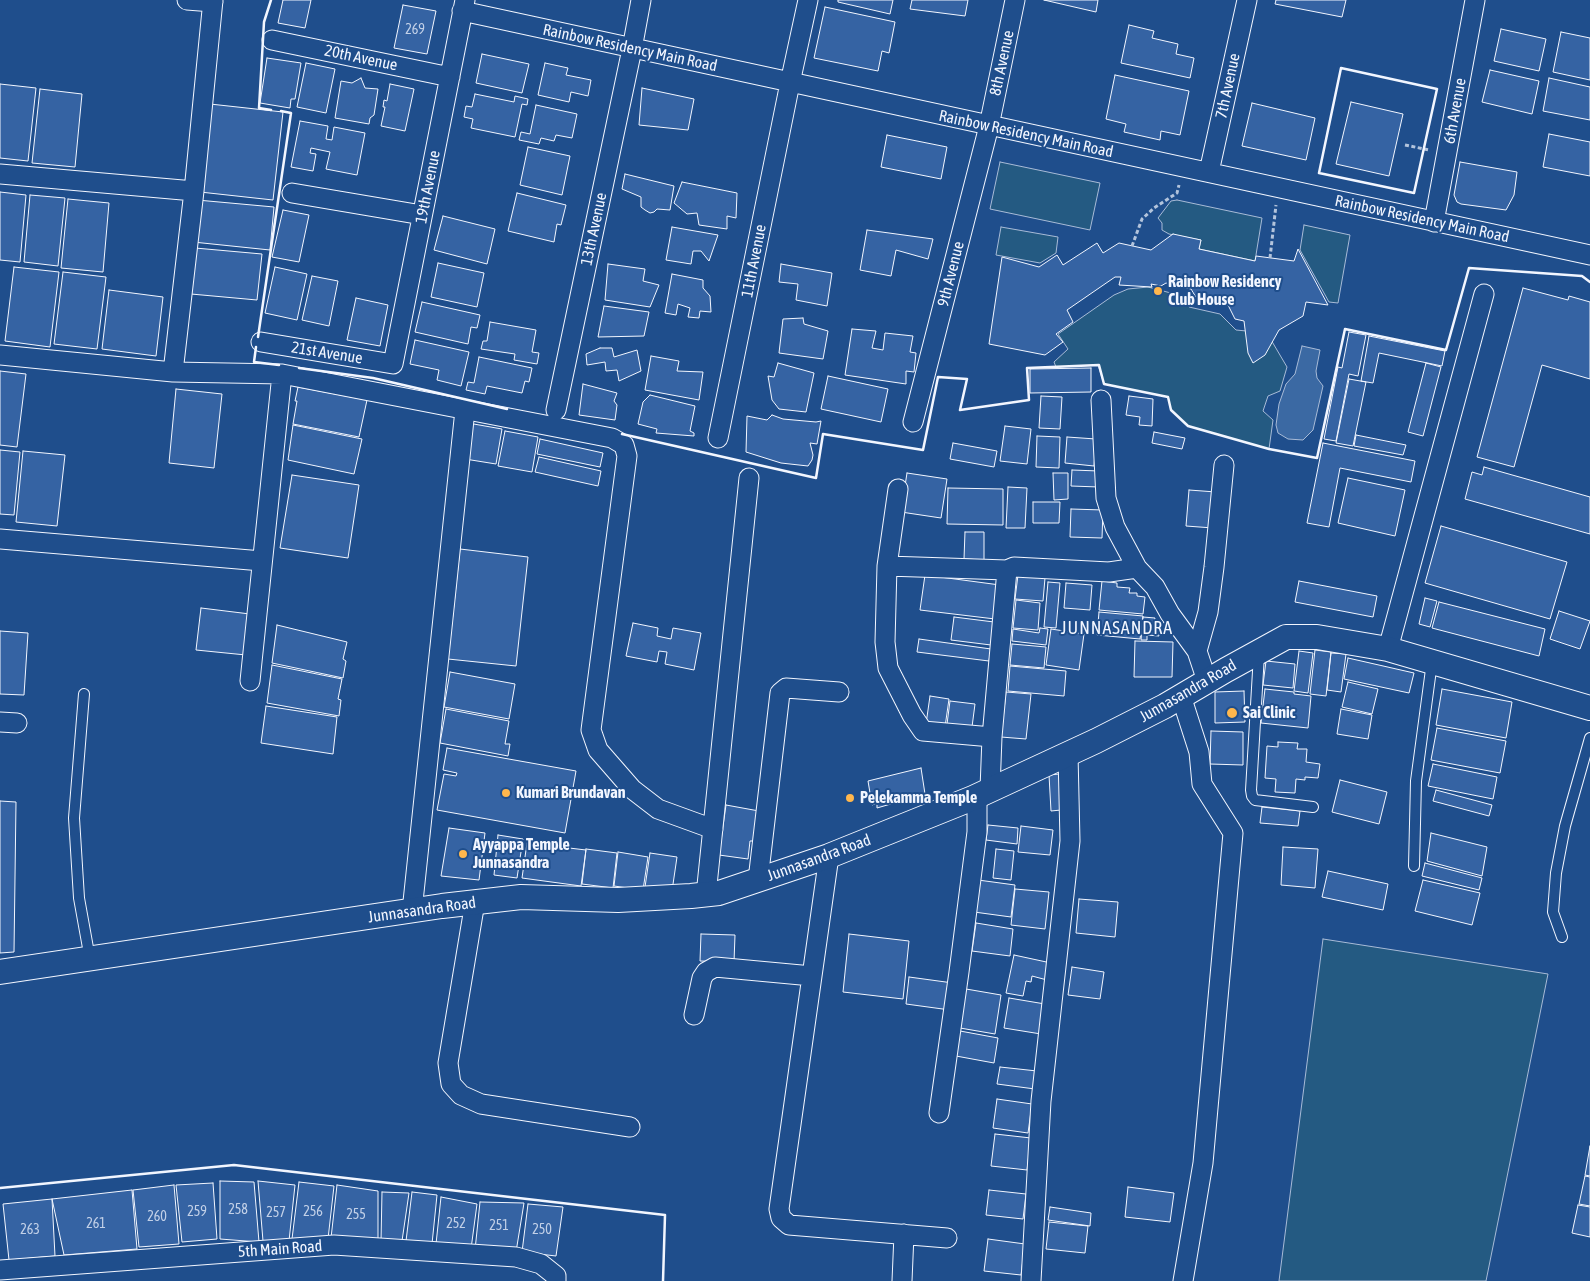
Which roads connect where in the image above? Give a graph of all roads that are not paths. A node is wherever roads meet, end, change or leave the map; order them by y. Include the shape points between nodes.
1 (187, 0) edge
2 (641, 0) edge
3 (808, 0) edge
4 (1015, 0) edge
5 (1247, 0) edge
6 (1475, 0) edge
7 (213, 1) edge
8 (464, 6) edge
9 (272, 40) dead end
10 (632, 49) junction
11 (450, 77) junction
12 (790, 83) junction
13 (989, 126) junction
14 (1209, 172) junction
15 (0, 174) edge
16 (194, 191) junction
17 (292, 193) dead end
18 (422, 215) junction
19 (1434, 222) junction
20 (1590, 255) edge
21 (1484, 294) dead end
22 (261, 342) dead end
23 (0, 356) edge
24 (393, 364) joint
25 (174, 372) junction
26 (282, 374) junction
27 (1101, 400) dead end
28 (465, 410) junction
29 (556, 410) dead end
30 (913, 422) dead end
31 (718, 438) dead end
32 (1224, 465) dead end
33 (749, 478) dead end
34 (898, 490) dead end
35 (0, 539) edge
36 (262, 561) junction
37 (887, 566) junction
38 (1137, 568) junction
39 (1007, 570) junction
40 (1388, 649) junction
41 (1259, 650) junction
42 (1197, 651) junction
43 (1432, 662) junction
44 (250, 680) dead end
45 (1207, 680) junction
46 (839, 692) dead end
47 (84, 694) dead end
48 (1181, 696) junction
49 (1590, 708) edge
50 (992, 737) junction
51 (1590, 738) edge
52 (1068, 754) junction
53 (984, 793) junction
54 (1313, 807) dead end
55 (713, 829) junction
56 (829, 856) junction
57 (1414, 866) dead end
58 (758, 880) junction
59 (706, 895) junction
60 (475, 902) junction
61 (412, 911) junction
62 (1562, 937) dead end
63 (90, 959) junction
64 (0, 972) edge
65 (812, 976) junction
66 (694, 1015) dead end
67 (939, 1113) dead end
68 (630, 1127) dead end
69 (904, 1234) junction
70 (947, 1238) dead end
71 (0, 1270) edge
72 (556, 1279) edge
73 (902, 1281) edge
74 (1031, 1281) edge
75 (1183, 1281) edge

1 - 7 street
2 - 10 street, 13th Avenue
3 - 12 street, 11th Avenue
4 - 13 street, 8th Avenue
5 - 14 street, 7th Avenue
6 - 19 street, 6th Avenue
7 - 16 street
8 - 10 street, Rainbow Residency Main Road
8 - 11 street, 19th Avenue
9 - 11 street, 20th Avenue
10 - 12 street, Rainbow Residency Main Road
10 - 29 street, 13th Avenue
11 - 18 street, 19th Avenue
12 - 13 street, Rainbow Residency Main Road
12 - 31 street, 11th Avenue
13 - 14 street, Rainbow Residency Main Road
13 - 30 street, 9th Avenue
14 - 19 street, Rainbow Residency Main Road
15 - 16 street
16 - 25 street
17 - 18 street
18 - 24 street, 19th Avenue
19 - 20 street, Rainbow Residency Main Road
21 - 40 street
22 - 24 street, 21st Avenue
23 - 25 street
25 - 26 street
26 - 28 street
26 - 36 street
27 - 38 street via 1106,498 1115,527
28 - 55 street via 612,438 624,445 627,456 591,730 598,750 632,789 658,809
28 - 61 street
32 - 42 street via 1208,612
33 - 55 street
34 - 37 street
35 - 36 street
36 - 44 street
37 - 39 street
37 - 50 street via 885,642 888,668 912,715 923,731
38 - 39 street via 1109,572 1014,567
38 - 42 street via 1155,587
39 - 50 street
40 - 41 street, Junnasandra Road via 1317,637 1286,637
40 - 43 street, Junnasandra Road
41 - 45 street, Junnasandra Road
41 - 54 lane via 1252,796 1255,800
42 - 45 street
43 - 49 street, Junnasandra Road
43 - 57 lane via 1416,781
45 - 48 street, Junnasandra Road
46 - 58 street via 786,688 780,693
47 - 63 lane via 74,818 79,898
48 - 52 street, Junnasandra Road
48 - 75 street via 1199,752 1202,784 1232,833 1203,1163
50 - 53 street
51 - 62 lane via 1565,826 1556,873 1553,912
52 - 53 street, Junnasandra Road
52 - 74 street via 1070,842 1041,1101
53 - 56 street, Junnasandra Road
53 - 67 street
55 - 59 street
56 - 58 street, Junnasandra Road
56 - 65 street
58 - 59 street, Junnasandra Road
59 - 60 street, Junnasandra Road via 618,900 521,897
60 - 61 street, Junnasandra Road
60 - 68 street via 448,1063 451,1084 461,1096 481,1104
61 - 63 street, Junnasandra Road
63 - 64 street, Junnasandra Road
65 - 66 street via 715,967 702,978
65 - 69 street via 779,1209 781,1218 789,1225
69 - 70 street
69 - 73 street
71 - 72 street, 5th Main Road via 334,1245 516,1257 541,1264

